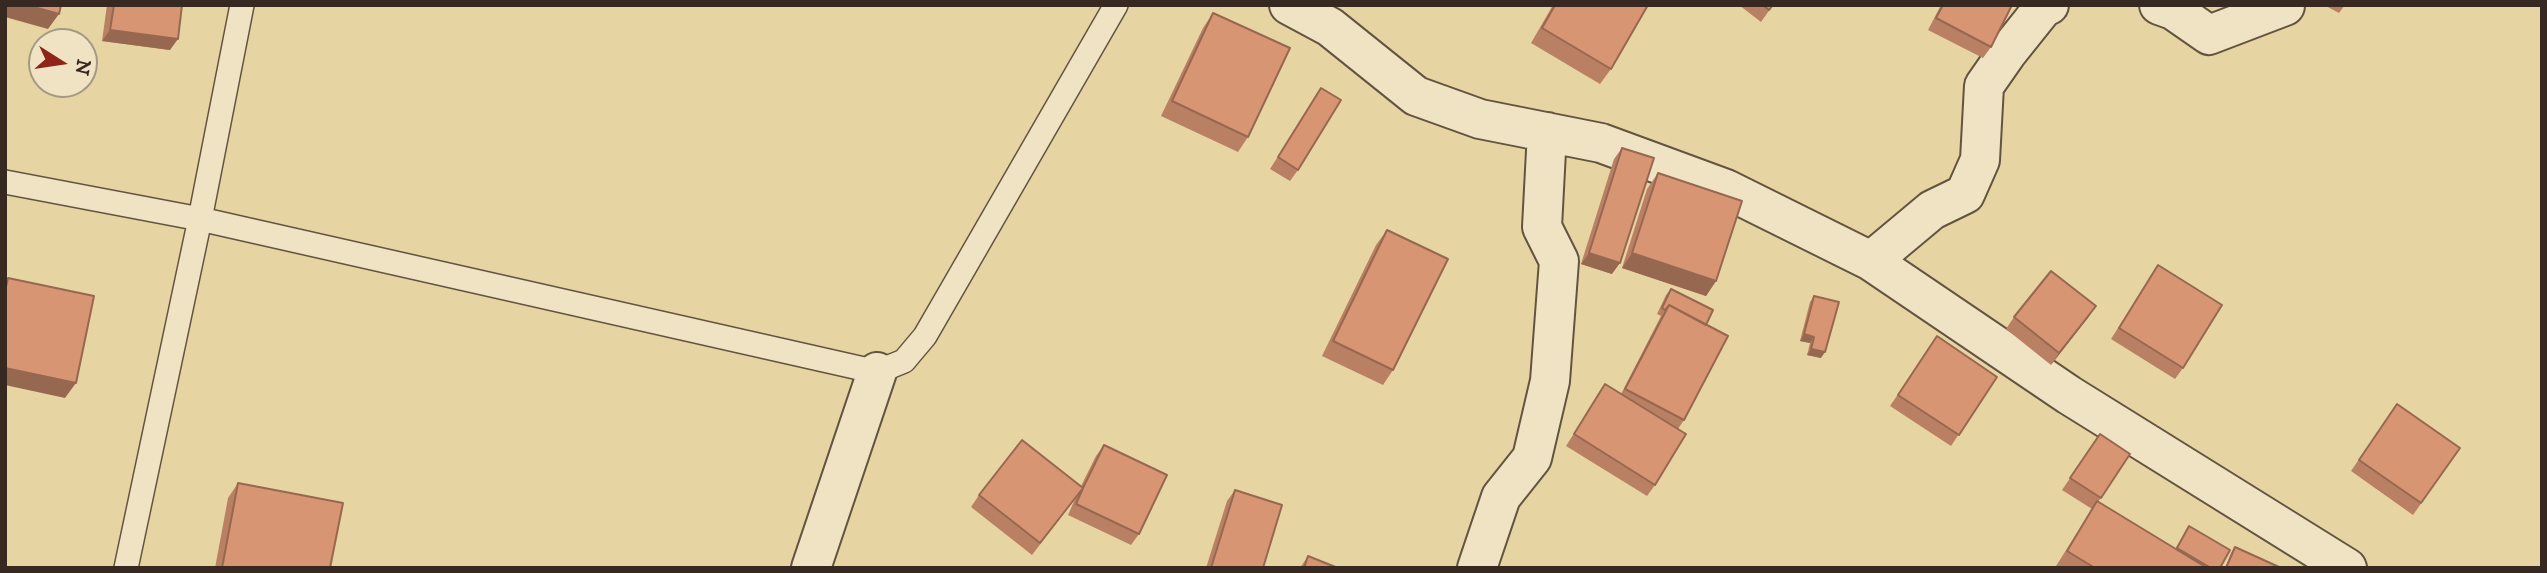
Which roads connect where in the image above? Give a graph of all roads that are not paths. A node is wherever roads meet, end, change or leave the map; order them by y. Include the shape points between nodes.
1 (242, 5) edge
2 (1116, 5) edge
3 (1289, 5) edge
4 (2049, 5) edge
5 (2159, 5) edge
6 (2285, 6) edge
7 (1547, 132) junction
8 (5, 183) edge
9 (200, 219) junction
10 (1871, 261) junction
11 (877, 373) junction
12 (125, 568) edge
13 (811, 568) edge
14 (1477, 568) edge
15 (2347, 568) edge

1 - 9 lane
2 - 11 lane via 925,336 904,361
3 - 7 street via 1330,27 1416,96 1480,119
4 - 10 street via 1984,86 1980,160 1965,194 1932,211
5 - 6 street via 2209,35
7 - 10 street via 1601,143 1726,189
7 - 14 street via 1542,227 1559,261 1550,381 1532,458 1501,498
8 - 9 lane
9 - 11 lane
9 - 12 lane
10 - 15 street via 2069,395
11 - 13 street

